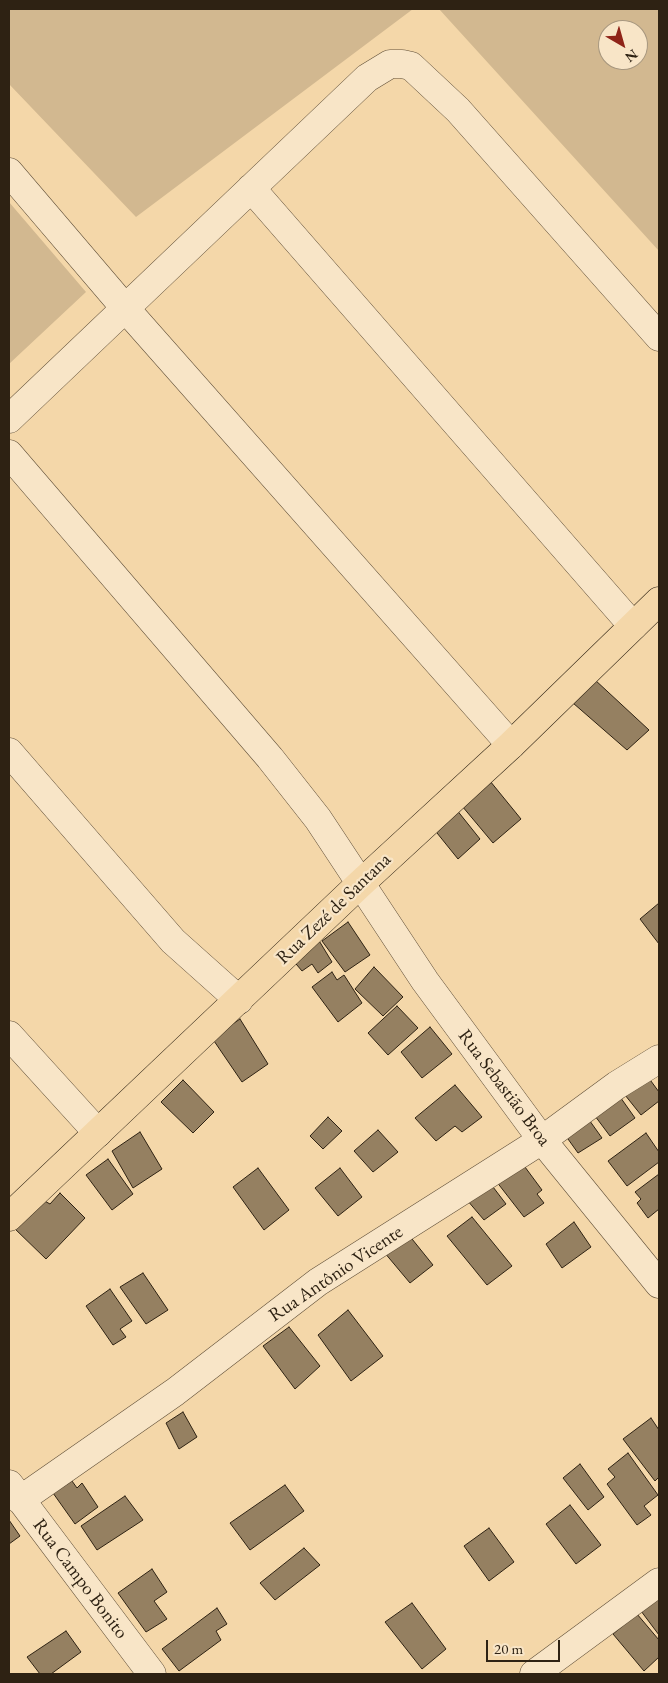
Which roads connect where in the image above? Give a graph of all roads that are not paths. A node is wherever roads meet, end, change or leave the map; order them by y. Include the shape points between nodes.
1 (9, 172) edge
2 (251, 188) junction
3 (125, 308) junction
4 (659, 337) edge
5 (9, 419) edge
6 (9, 454) edge
7 (659, 601) edge
8 (633, 626) junction
9 (511, 745) junction
10 (9, 752) edge
11 (360, 884) junction
12 (239, 1000) junction
13 (9, 1035) edge
14 (659, 1059) edge
15 (98, 1133) junction
16 (542, 1140) junction
17 (9, 1217) edge
18 (659, 1284) edge
19 (15, 1492) edge
20 (659, 1582) edge
21 (152, 1674) edge
22 (534, 1674) edge

1 - 3 street
2 - 3 street
2 - 4 street via 367,78 390,64 412,66 458,110
2 - 8 street
3 - 5 street
3 - 9 street
6 - 11 street, Rua Sebastião Broa via 270,758 318,819
7 - 8 main road, Rua Zezé de Santana
8 - 9 main road, Rua Zezé de Santana
9 - 11 main road, Rua Zezé de Santana
10 - 12 street via 173,941
11 - 12 main road, Rua Zezé de Santana
11 - 16 street, Rua Sebastião Broa via 425,980
12 - 15 main road, Rua Zezé de Santana
13 - 15 street
14 - 16 street, Rua Antônio Vicente
15 - 17 main road, Rua Zezé de Santana
16 - 18 street, Rua Sebastião Broa
16 - 19 street, Rua Antônio Vicente via 318,1282 174,1392
19 - 21 street, Rua Campo Bonito
20 - 22 street

